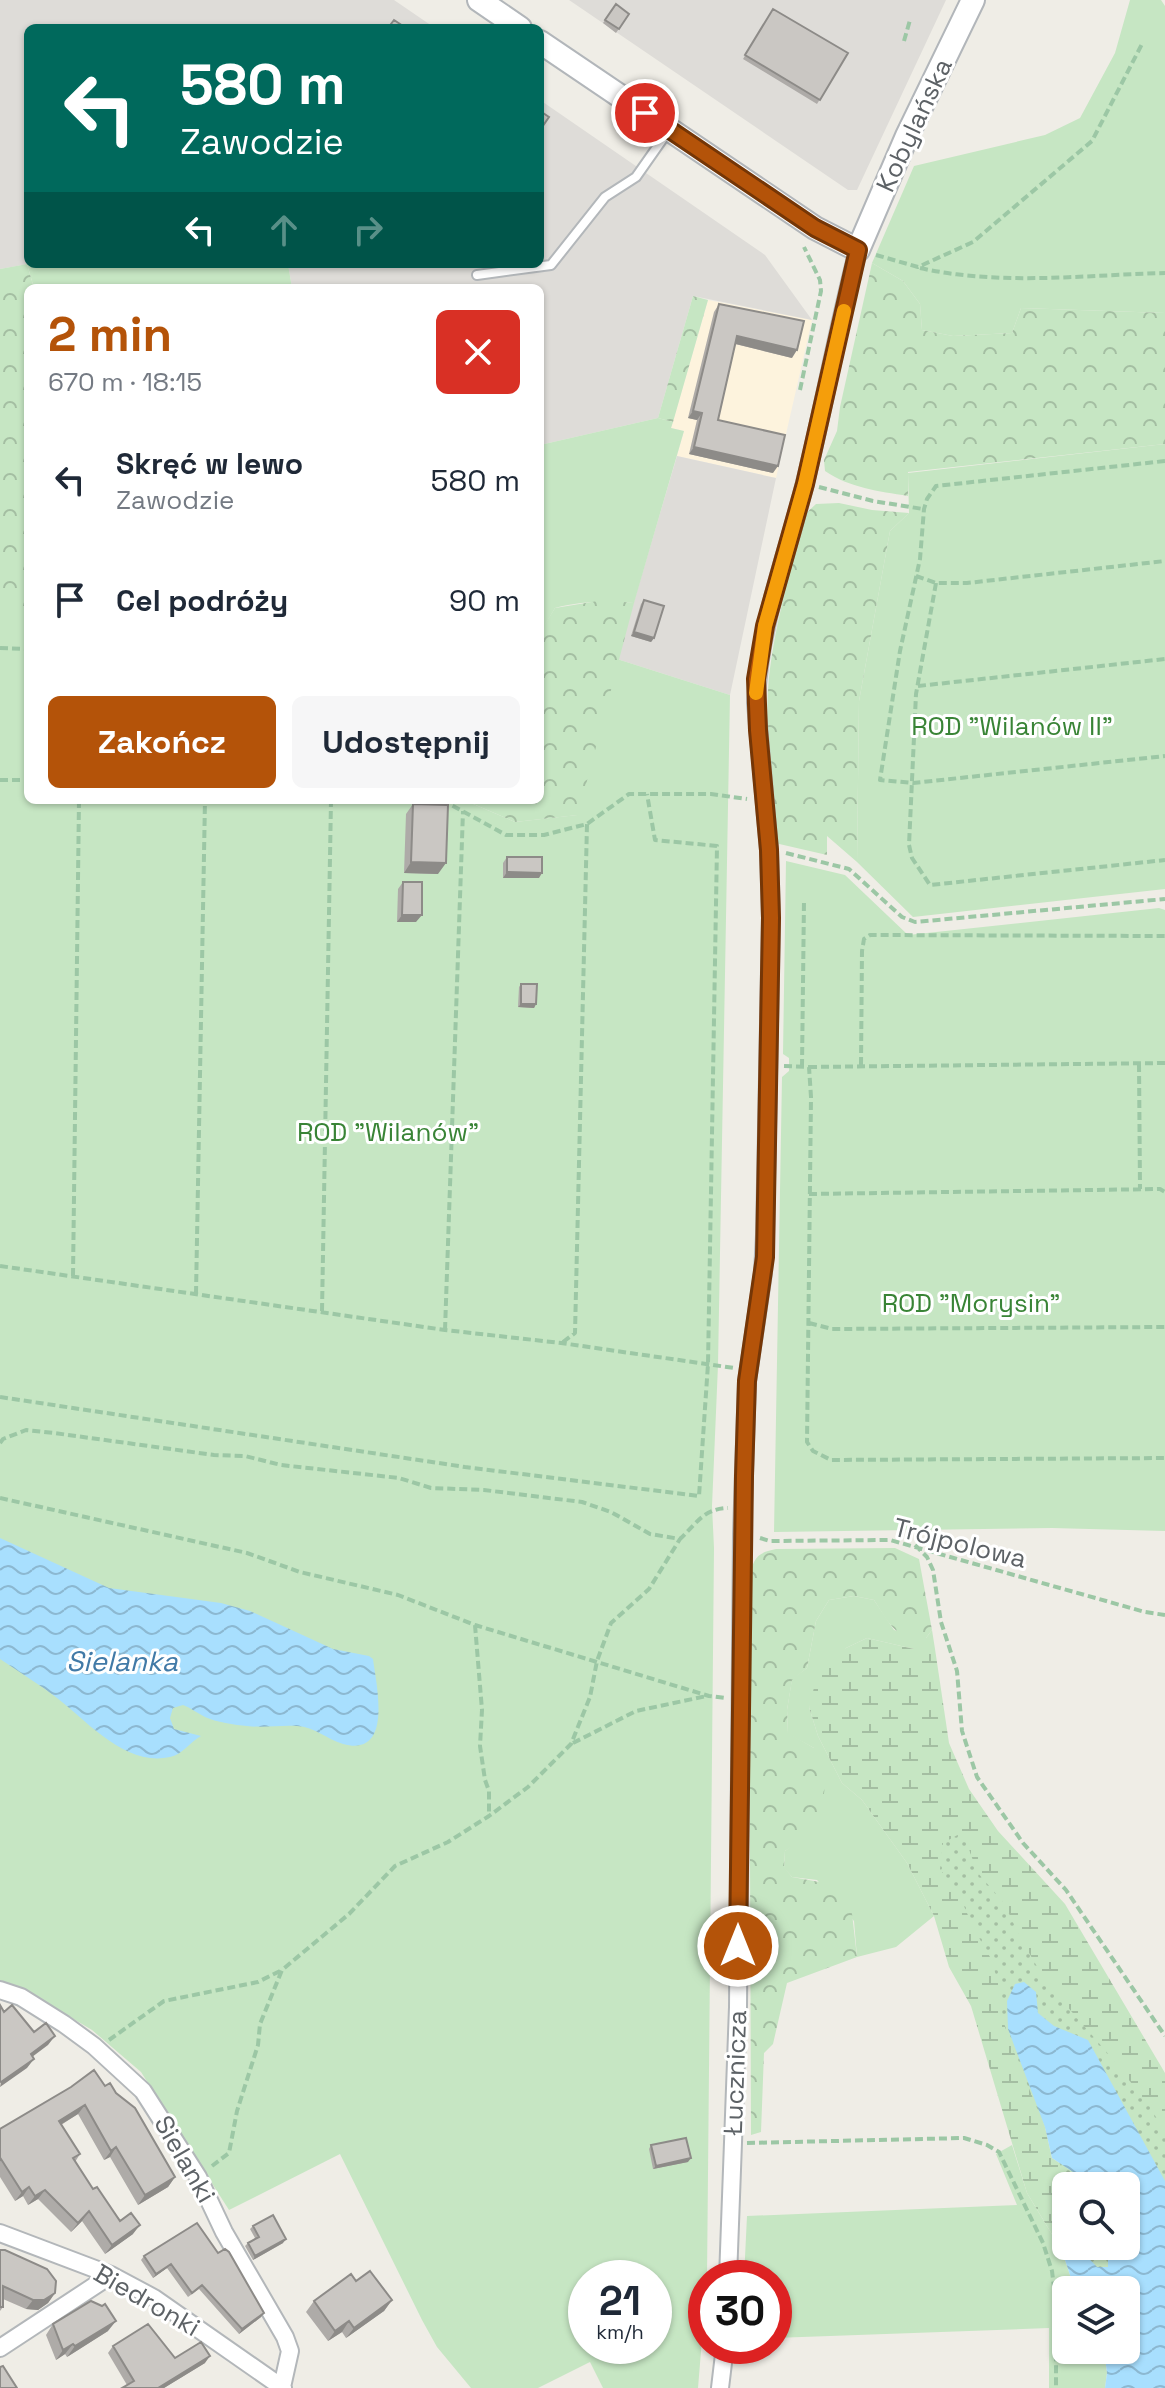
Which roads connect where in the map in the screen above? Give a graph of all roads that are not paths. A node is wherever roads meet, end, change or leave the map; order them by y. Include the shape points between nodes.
1 (479, 0) edge
2 (973, 0) edge
3 (514, 24) edge
4 (544, 45) edge
5 (669, 130) junction
6 (858, 250) junction
7 (544, 266) edge
8 (529, 268) edge
9 (477, 275) dead end
10 (0, 1990) edge
11 (0, 2233) edge
12 (729, 2260) edge
13 (111, 2275) junction
14 (0, 2348) edge
15 (723, 2364) edge
16 (283, 2388) edge
17 (720, 2388) edge

1 - 3 street
2 - 6 street, Kobylańska
4 - 5 street
5 - 6 street via 815,228
5 - 7 lane via 636,177 605,197 551,265
6 - 12 street, Łucznicza via 756,679 771,918 765,1257 747,1381 742,1534 738,2007
8 - 9 lane
10 - 16 street, Sielanki via 64,2024 143,2091 198,2177 285,2337 290,2351
11 - 13 street, Biedronki
13 - 14 street
13 - 16 street, Biedronki via 165,2305
15 - 17 street

